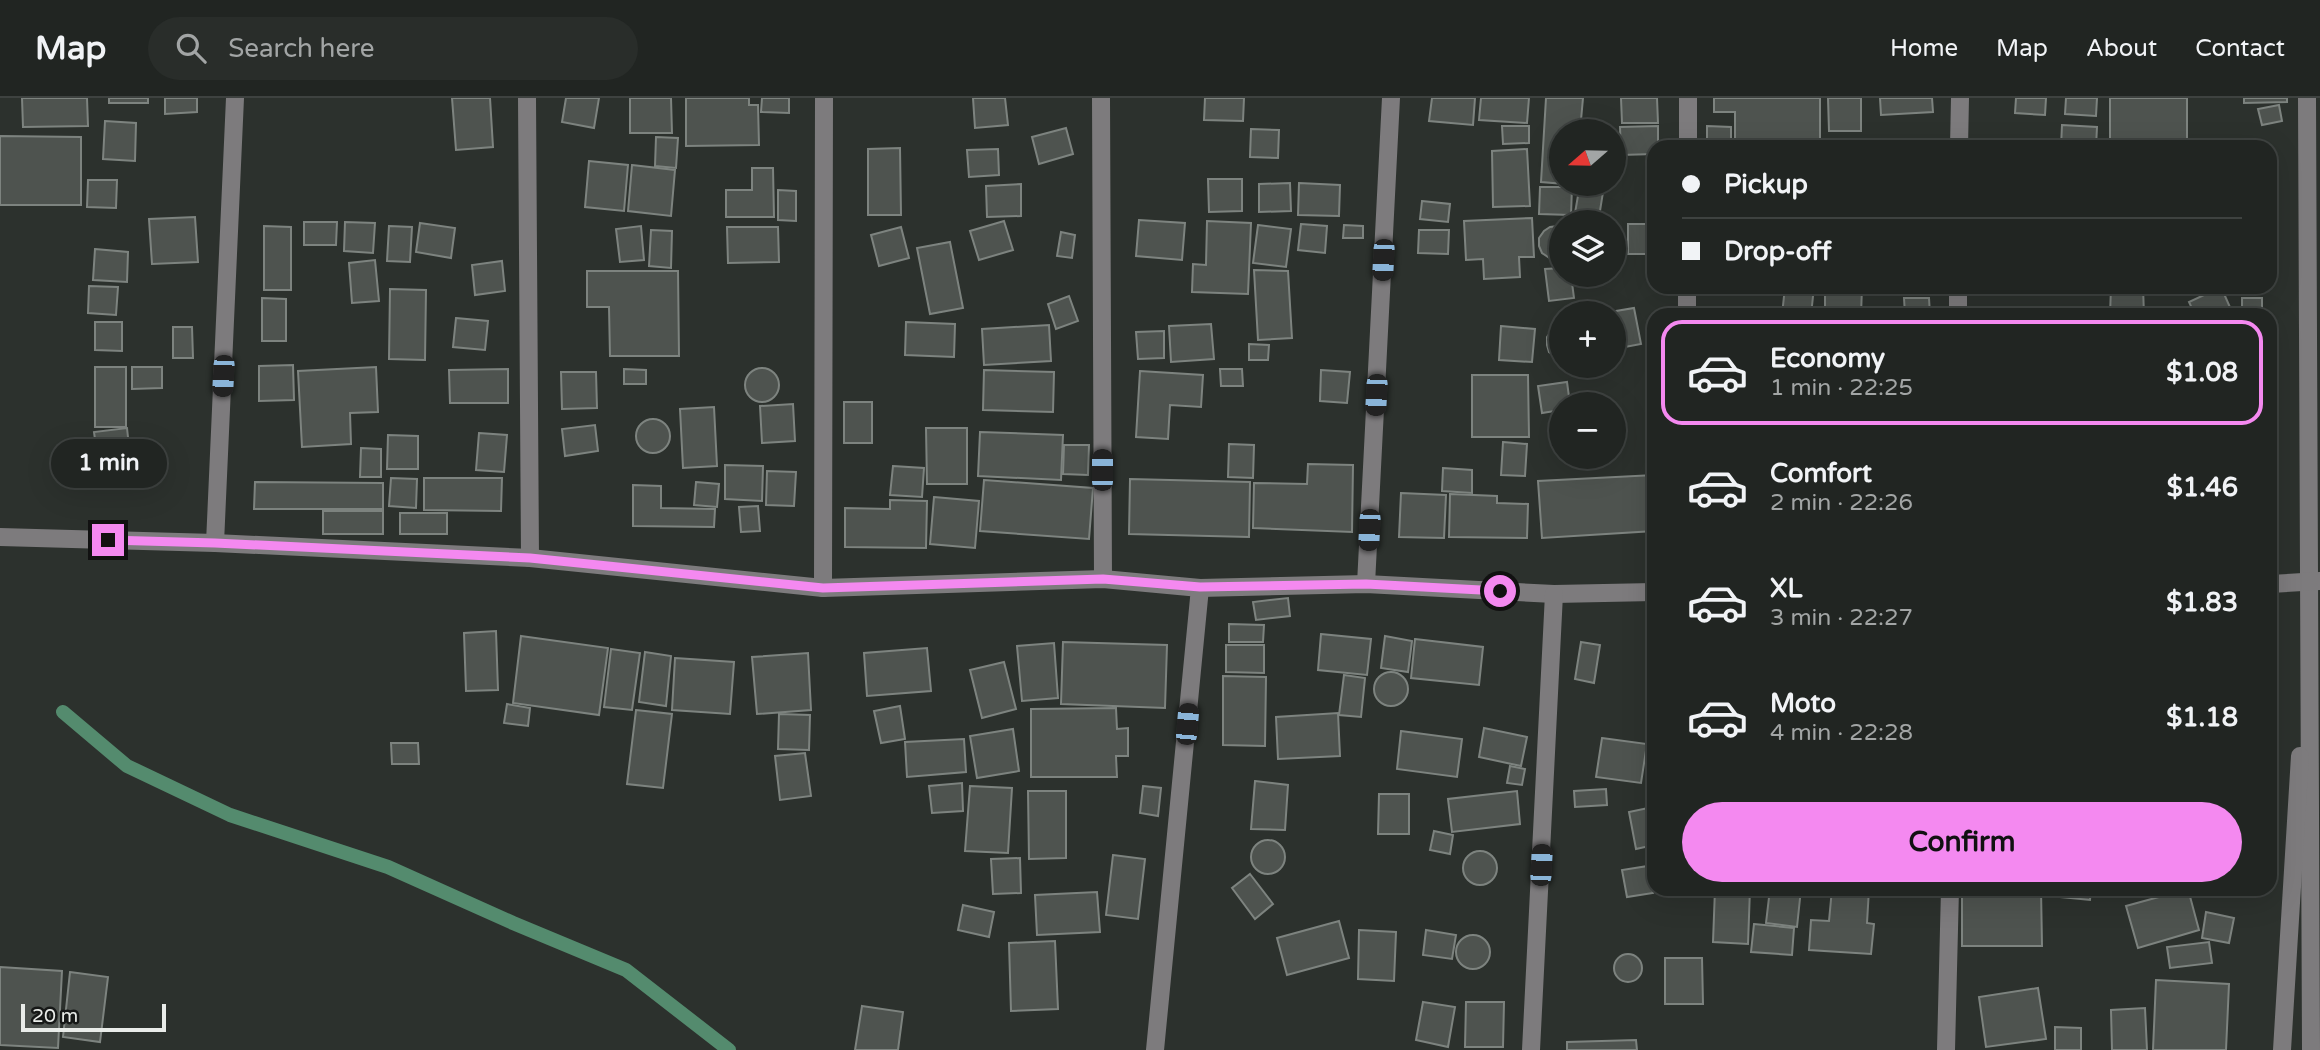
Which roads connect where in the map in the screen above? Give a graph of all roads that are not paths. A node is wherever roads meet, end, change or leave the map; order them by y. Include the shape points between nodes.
1 (235, 98) edge
2 (527, 98) edge
3 (824, 98) edge
4 (1101, 98) edge
5 (1391, 98) edge
6 (1688, 98) edge
7 (1960, 98) edge
8 (2307, 98) edge
9 (1688, 140) edge
10 (1959, 140) edge
11 (0, 537) edge
12 (215, 543) junction
13 (530, 558) junction
14 (1103, 579) junction
15 (2315, 582) edge
16 (1366, 584) junction
17 (2277, 584) edge
18 (1200, 587) junction
19 (823, 588) junction
20 (1647, 592) edge
21 (1553, 594) junction
22 (1950, 896) edge
23 (1155, 1050) edge
24 (1531, 1050) edge
25 (1946, 1050) edge
26 (2282, 1050) edge
27 (2311, 1050) edge

1 - 12 street
2 - 13 street
3 - 19 street
4 - 14 street
5 - 16 street
6 - 9 street
7 - 10 street
8 - 15 street
11 - 12 street
12 - 13 street
13 - 19 street
14 - 18 street
14 - 19 street
15 - 17 street
15 - 26 street
15 - 27 street
16 - 18 street
16 - 21 street
18 - 23 street
20 - 21 street
21 - 24 street
22 - 25 street

